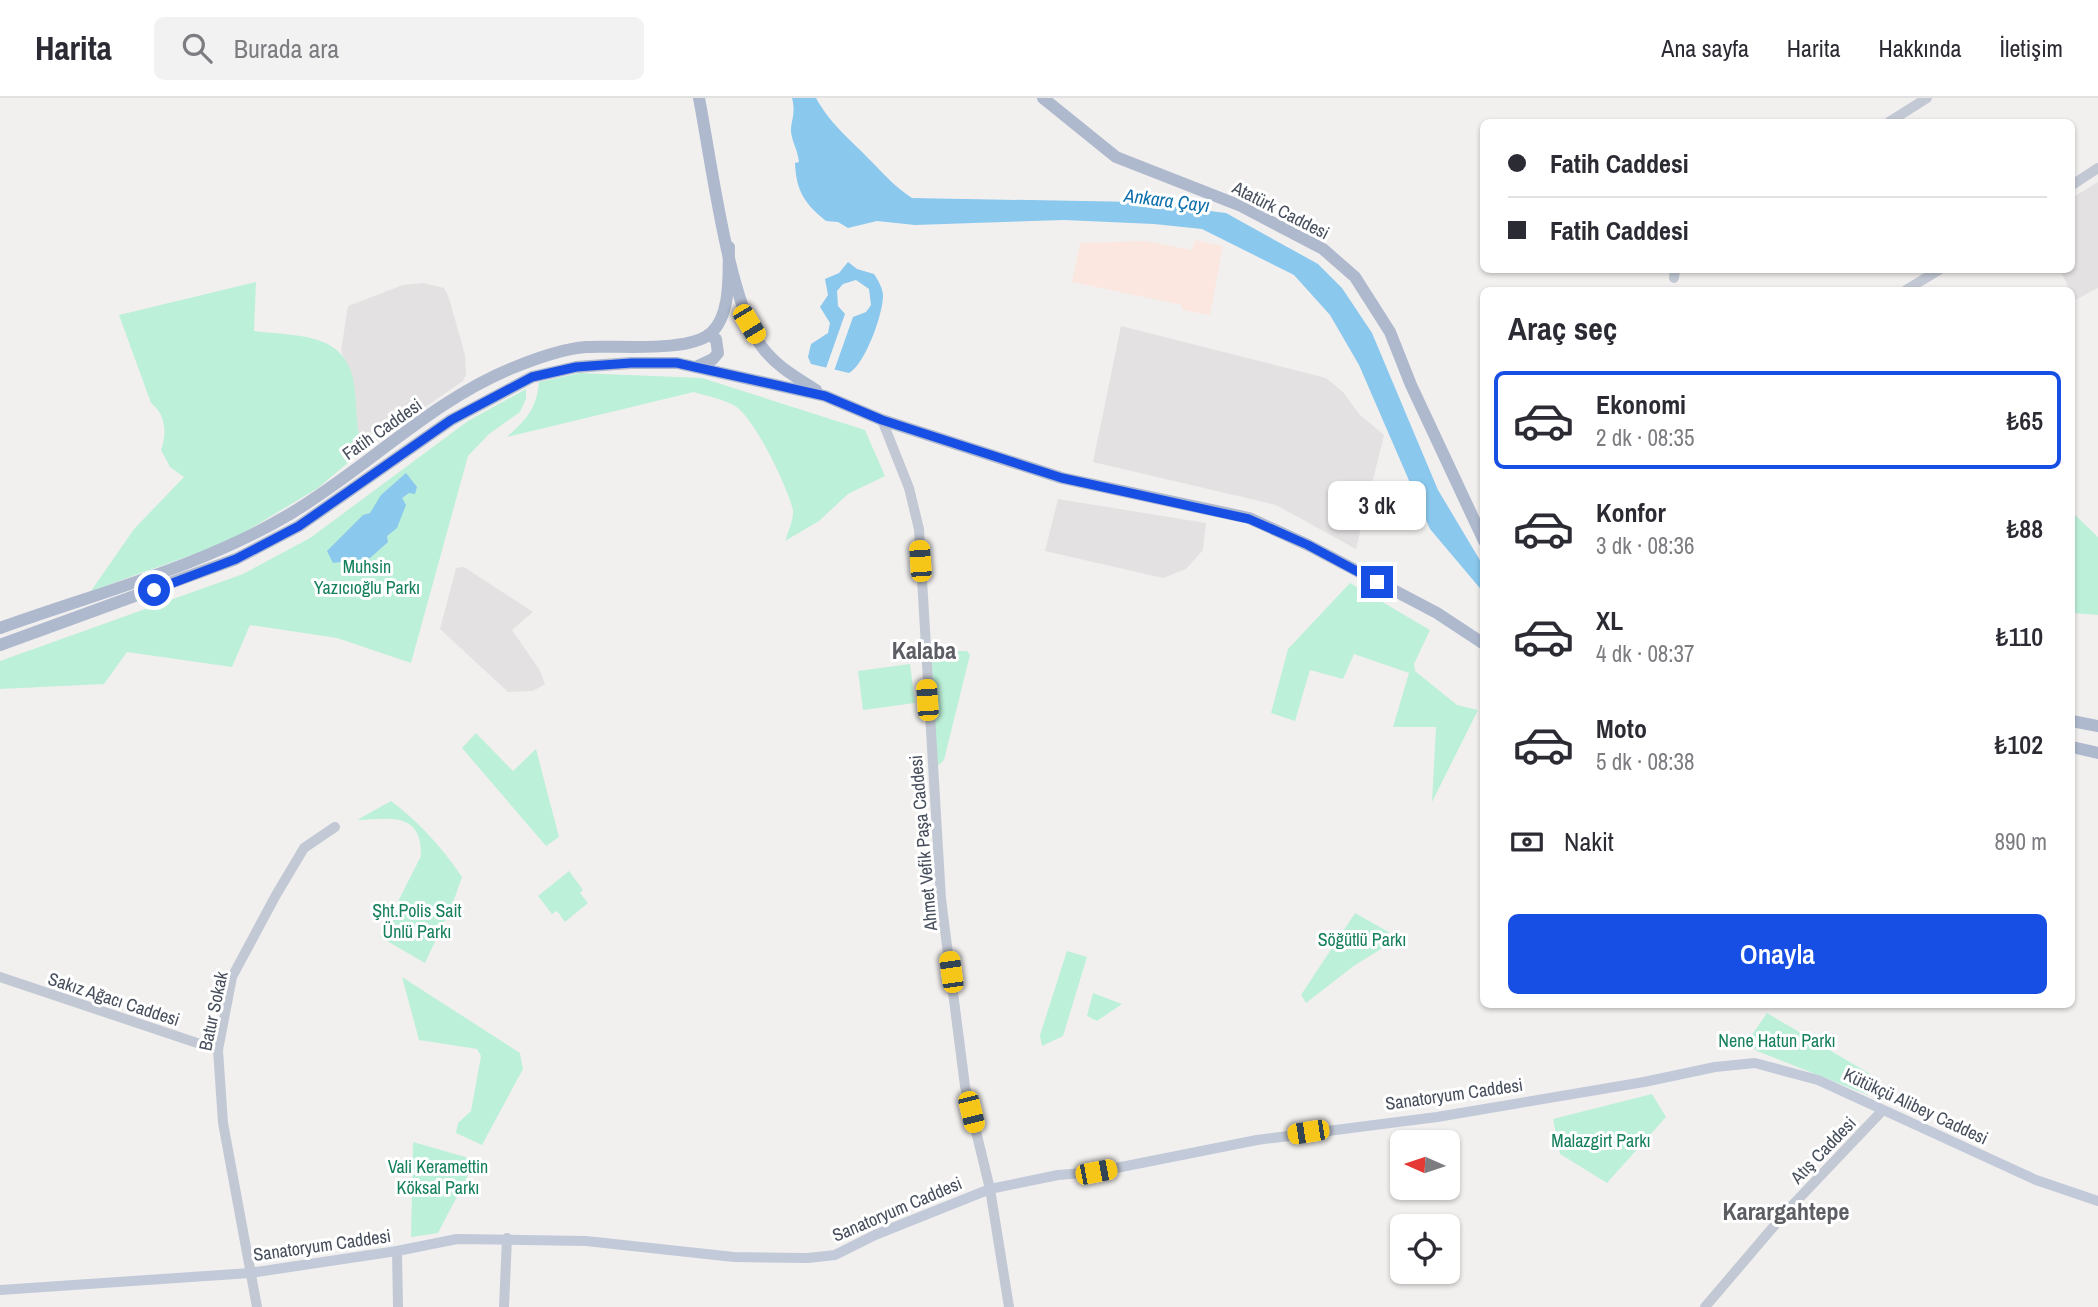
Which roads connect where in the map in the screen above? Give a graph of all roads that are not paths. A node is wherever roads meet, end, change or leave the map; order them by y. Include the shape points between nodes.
1 (699, 98) edge
2 (1044, 98) edge
3 (1927, 98) edge
4 (1894, 119) edge
5 (2098, 168) edge
6 (2075, 183) edge
7 (729, 247) junction
8 (1935, 273) edge
9 (1911, 287) edge
10 (708, 335) junction
11 (695, 368) junction
12 (825, 396) junction
13 (882, 420) junction
14 (1480, 532) edge
15 (0, 628) edge
16 (1480, 641) edge
17 (0, 645) edge
18 (2075, 722) edge
19 (2098, 726) edge
20 (2075, 748) edge
21 (2098, 753) edge
22 (335, 827) dead end
23 (0, 977) edge
24 (218, 1050) junction
25 (1716, 1067) joint
26 (1882, 1111) junction
27 (990, 1189) junction
28 (2098, 1201) edge
29 (507, 1238) junction
30 (397, 1251) junction
31 (250, 1273) junction
32 (0, 1290) edge
33 (257, 1307) edge
34 (398, 1307) edge
35 (504, 1307) edge
36 (1009, 1307) edge
37 (1705, 1307) edge

1 - 7 main road
2 - 14 main road, Atatürk Caddesi via 1116,157 1241,206 1323,249 1355,277 1390,332
3 - 4 street
5 - 6 street
7 - 10 main road via 728,294
7 - 12 main road via 749,324 762,346 779,368
8 - 9 street
10 - 11 main road via 716,339 718,353
10 - 15 main road, Fatih Caddesi via 683,343 585,347 515,367 442,408 291,514 230,545
11 - 12 main road, Fatih Caddesi
11 - 17 main road, Fatih Caddesi via 677,363 631,363 576,367 532,377 451,420 299,526 236,559
12 - 13 main road, Fatih Caddesi
13 - 16 main road, Fatih Caddesi via 1062,478 1249,519 1437,613
13 - 27 street, Ahmet Vefik Paşa Caddesi via 909,488 919,529 941,899 965,1086
18 - 19 main road
20 - 21 main road
22 - 24 street, Batur Sokak via 304,848 276,895 233,977
23 - 24 street, Sakız Ağacı Caddesi
24 - 31 street, Batur Sokak via 223,1124
25 - 26 main road, Kütükçü Alibey Caddesi via 1755,1063 1818,1080
25 - 27 main road, Sanatoryum Caddesi via 1511,1105 1257,1140
26 - 28 main road, Kütükçü Alibey Caddesi via 2036,1180
26 - 37 street, Atış Caddesi via 1786,1212
27 - 29 main road, Sanatoryum Caddesi via 835,1255 808,1258 734,1257 586,1241
27 - 36 street, Ahmet Vefik Paşa Caddesi
29 - 30 main road, Sanatoryum Caddesi via 457,1239
29 - 35 street
30 - 31 main road, Sanatoryum Caddesi
30 - 34 street
31 - 32 main road, Sanatoryum Caddesi
31 - 33 street, Batur Sokak

